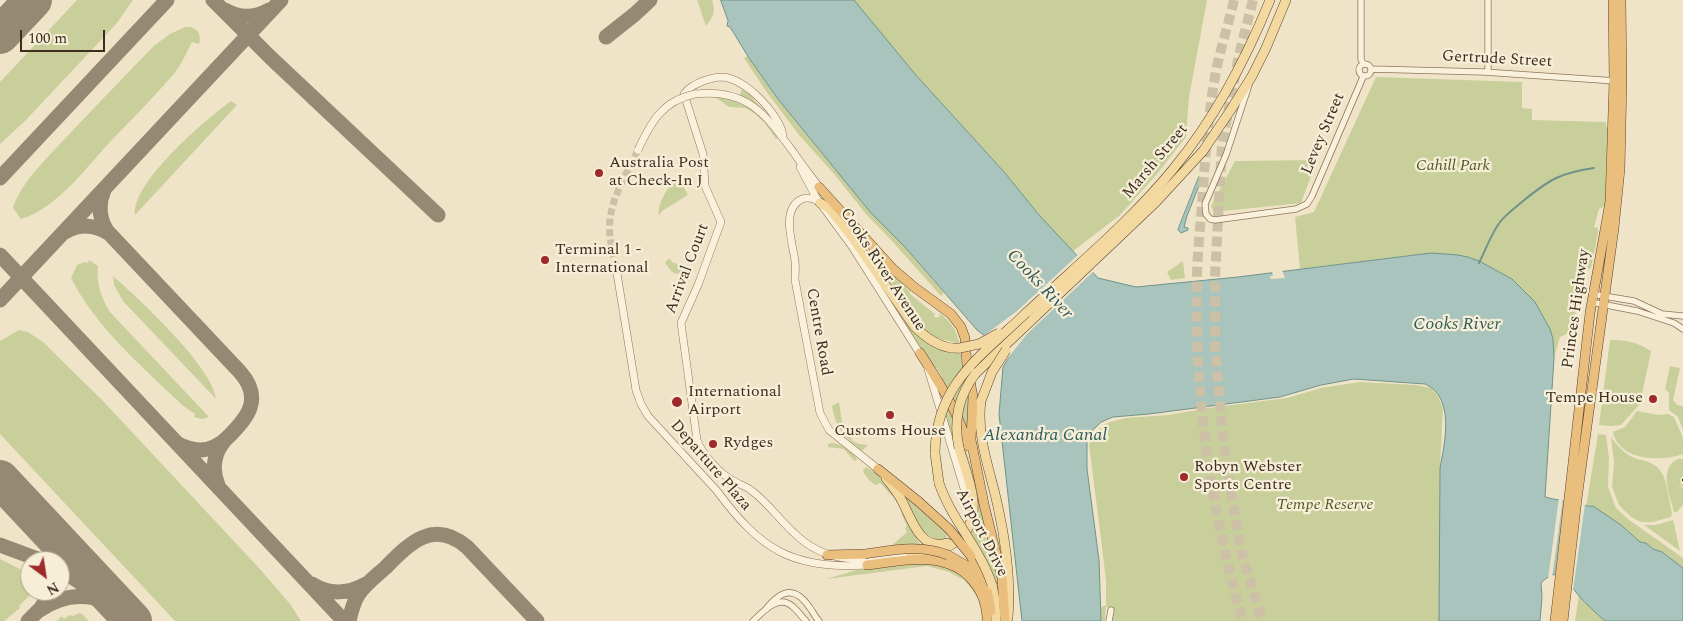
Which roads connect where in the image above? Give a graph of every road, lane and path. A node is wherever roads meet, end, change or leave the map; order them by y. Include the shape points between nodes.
1 (1270, 0) edge
2 (1276, 0) edge
3 (1286, 0) edge
4 (1361, 0) edge
5 (1488, 0) edge
6 (1613, 0) edge
7 (1622, 0) edge
8 (1247, 50) junction
9 (1363, 64) junction
10 (1371, 69) junction
11 (1488, 72) junction
12 (1252, 76) junction
13 (1363, 77) junction
14 (1618, 81) junction
15 (783, 136) junction
16 (638, 150) tunnel mouth
17 (793, 153) junction
18 (819, 187) junction
19 (1309, 201) joint
20 (819, 202) junction
21 (1108, 242) junction
22 (616, 268) tunnel mouth
23 (889, 290) junction
24 (1592, 298) junction
25 (1605, 301) junction
26 (1029, 316) junction
27 (1683, 316) edge
28 (1683, 322) edge
29 (1683, 329) edge
30 (920, 353) junction
31 (878, 469) junction
32 (1574, 498) junction
33 (984, 504) junction
34 (968, 527) junction
35 (945, 552) junction
36 (823, 554) joint
37 (864, 560) junction
38 (883, 563) junction
39 (989, 585) junction
40 (1563, 591) junction
41 (990, 599) junction
42 (766, 609) junction
43 (1111, 610) dead end
44 (753, 621) edge
45 (806, 621) edge
46 (819, 621) edge
47 (987, 621) edge
48 (992, 621) edge
49 (996, 621) edge
50 (1006, 621) edge
51 (1109, 621) edge
52 (1555, 621) edge
53 (1563, 621) edge

1 - 8 main road, Marsh Street
2 - 8 main road via 1260,33
3 - 12 main road, Marsh Street
4 - 9 street
5 - 11 street
6 - 14 highway, Princes Highway
7 - 14 highway, Princes Highway
8 - 21 main road, Marsh Street via 1205,124 1176,166
9 - 10 street
9 - 13 street via 1358,70
10 - 11 street, Gertrude Street
10 - 13 street via 1369,75
11 - 14 street, Gertrude Street
12 - 19 street, Marsh Street via 1226,155 1205,204 1206,214 1215,220 1296,209
12 - 21 main road, Marsh Street via 1198,156 1156,202
13 - 19 street, Levey Street
14 - 24 highway, Princes Highway via 1610,202
14 - 25 highway, Princes Highway via 1620,168
15 - 16 street, bridge via 764,115 736,97 695,94 677,100 656,115
15 - 17 street
15 - 36 street, Arrival Court via 765,104 738,82 716,78 694,86 684,94 703,154 705,186 721,223 681,323 695,429 704,454 728,478 756,494 805,543
17 - 18 street
17 - 20 street, Cooks River Avenue
18 - 23 main road via 870,255
18 - 33 highway via 893,269 951,314 961,327 973,397 971,440
20 - 23 main road via 829,208
20 - 30 street, Cooks River Avenue
20 - 31 street, Centre Road via 808,198 796,203 789,223 796,264 795,280 819,410 829,430
21 - 26 main road, Marsh Street
22 - 37 street, Departure Plaza, bridge via 636,390 648,416 713,486 734,514 752,533 772,547 825,565 847,566
23 - 26 main road, bridge via 910,321 924,336 938,344 960,348 974,346
24 - 25 street
24 - 32 highway, Princes Highway
25 - 27 street via 1634,301 1662,314
25 - 29 street via 1674,323
25 - 32 highway, Princes Highway
26 - 34 main road, bridge via 982,366 966,386 960,401 956,431 973,498 973,513
26 - 39 main road, Airport Drive, bridge via 960,378 944,404 936,433 935,463 942,492 982,562
26 - 50 main road, Airport Drive, bridge via 995,366 986,386 980,416 980,432 1000,515 1005,552
28 - 29 street
30 - 33 highway via 943,390 968,443
30 - 34 street, Cooks River Avenue via 968,498
31 - 34 main road via 897,492 915,528 926,540 937,545 947,544
31 - 39 highway, bridge via 962,543
32 - 40 highway, Princes Highway
33 - 50 highway via 1001,572
34 - 35 main road
35 - 37 highway, bridge via 915,548
35 - 38 main road
35 - 41 highway via 973,570
36 - 37 highway
37 - 38 highway
38 - 47 highway via 925,559 956,566 971,578 981,594
39 - 41 highway
39 - 49 main road, Airport Drive via 995,600
40 - 52 highway, Princes Highway
40 - 53 highway, Princes Highway
41 - 48 highway
42 - 44 street
42 - 45 street via 776,603 787,603
42 - 46 street via 778,596 791,592 800,596
43 - 51 street

